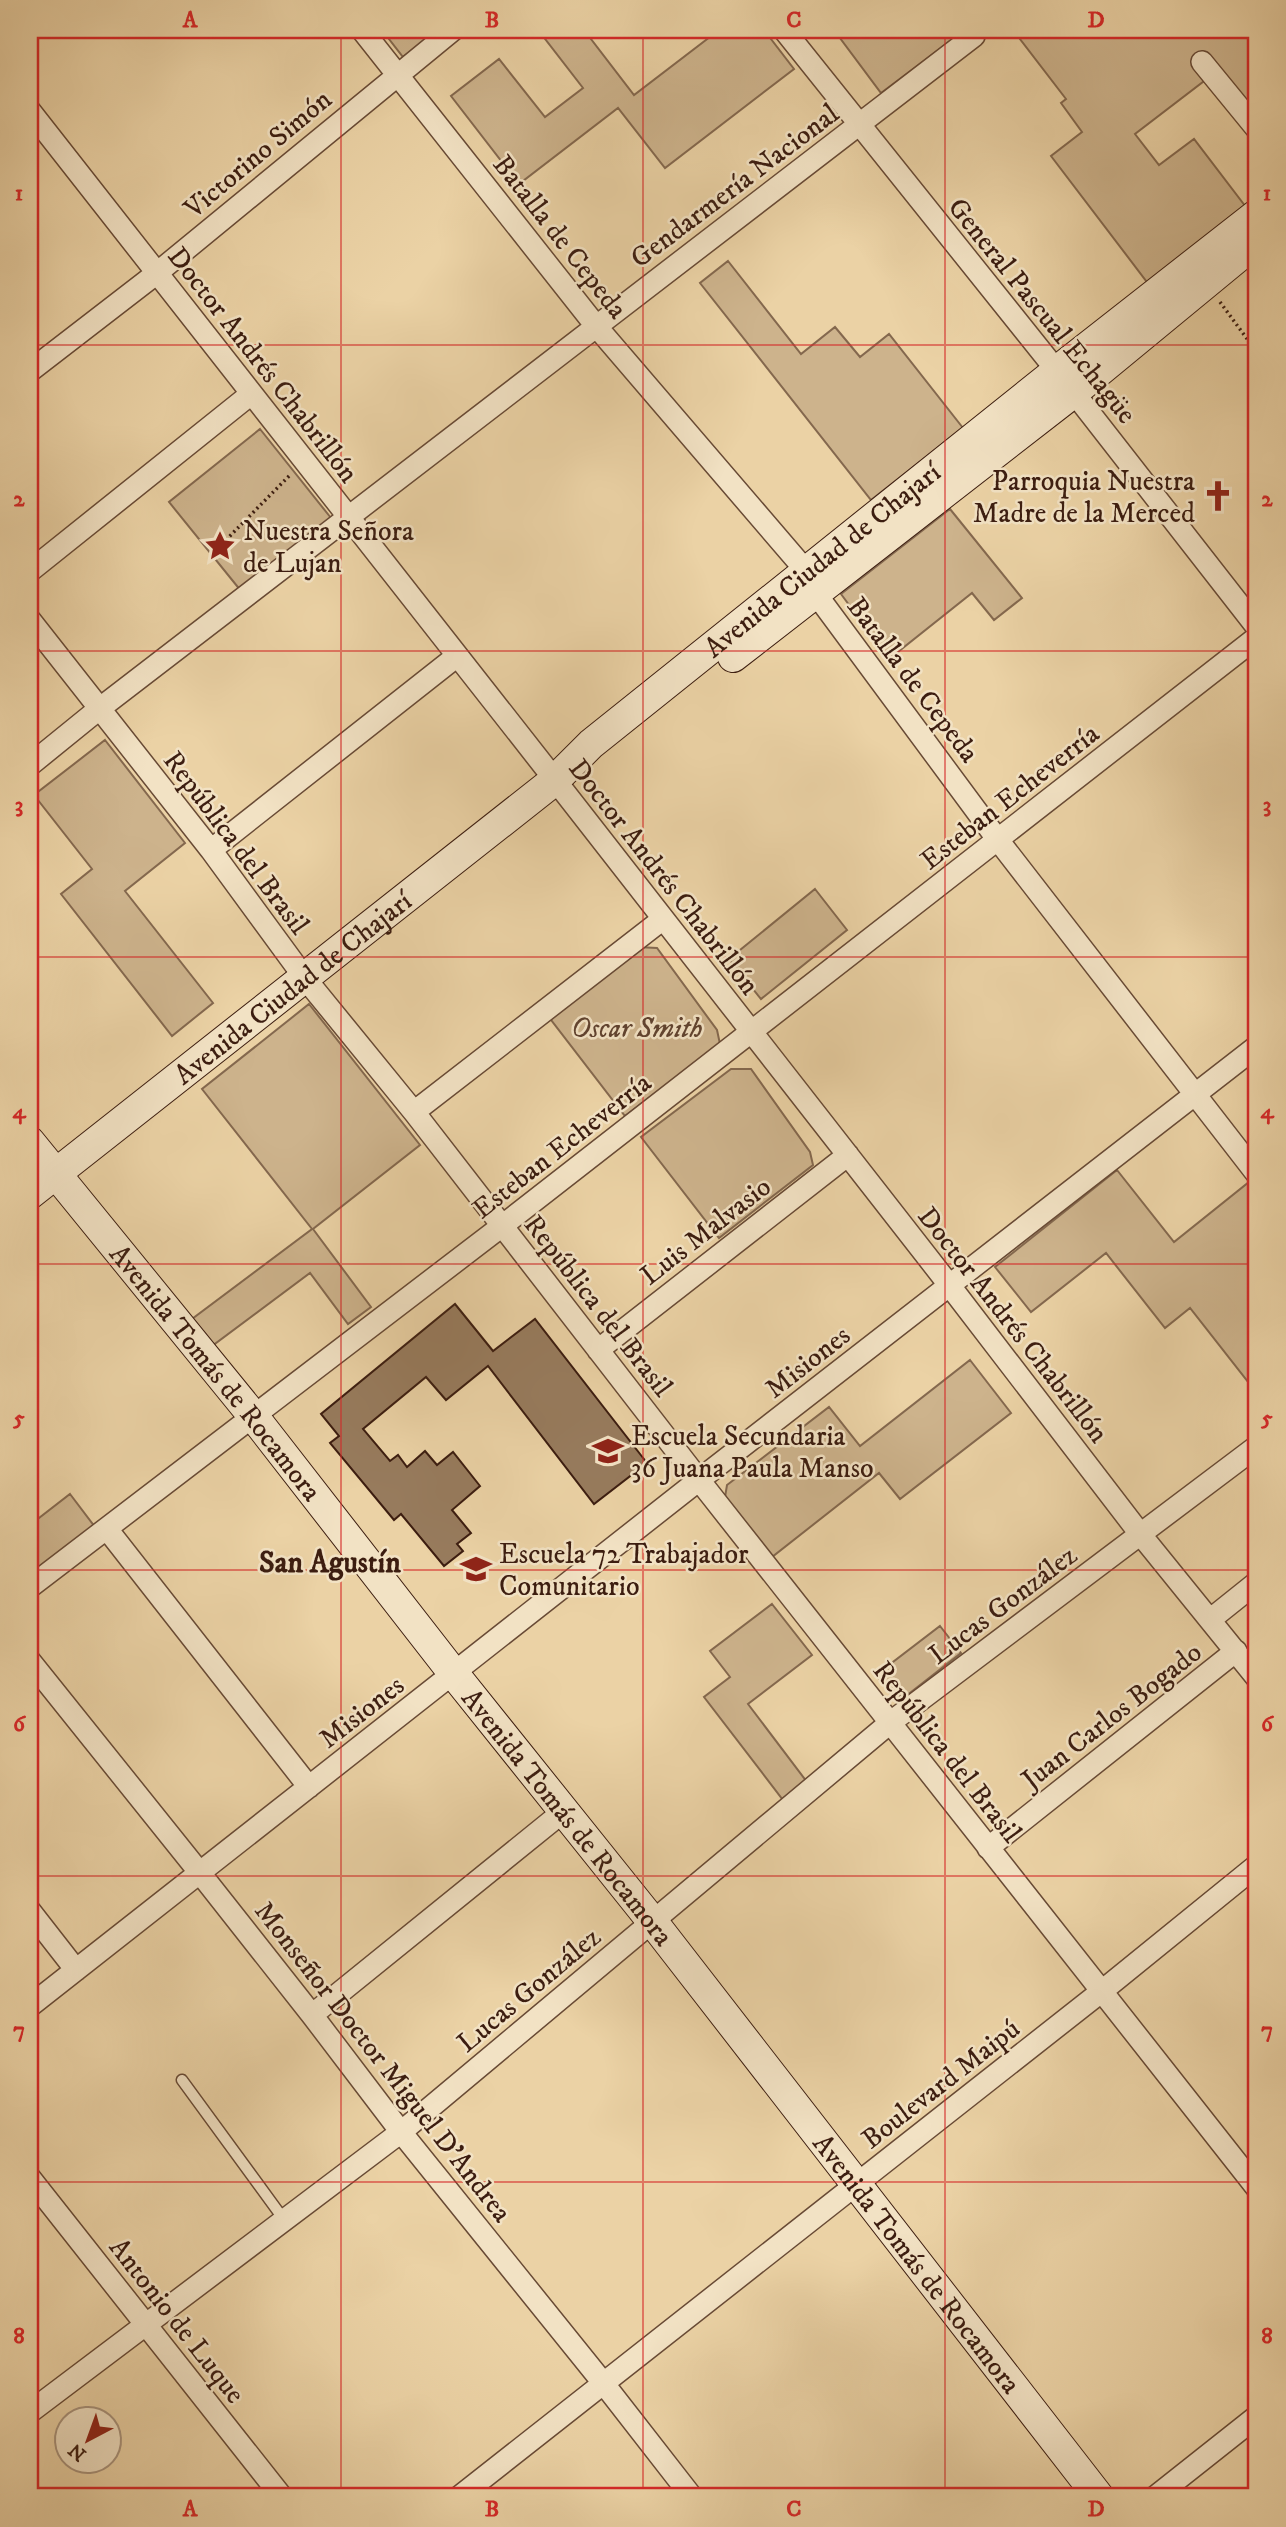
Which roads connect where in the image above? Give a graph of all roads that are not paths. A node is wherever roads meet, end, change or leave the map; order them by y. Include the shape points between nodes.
1 (362, 30) edge
2 (453, 30) edge
3 (783, 30) edge
4 (974, 36) dead end
5 (1202, 62) dead end
6 (397, 74) junction
7 (30, 111) edge
8 (859, 126) junction
9 (1256, 128) edge
10 (1256, 215) edge
11 (1256, 242) edge
12 (157, 273) junction
13 (596, 326) junction
14 (30, 371) edge
15 (1065, 381) junction
16 (251, 394) junction
17 (348, 517) junction
18 (30, 571) edge
19 (812, 583) junction
20 (30, 620) edge
21 (1256, 626) edge
22 (1256, 638) edge
23 (457, 656) junction
24 (99, 709) junction
25 (30, 765) edge
26 (555, 779) junction
27 (998, 840) junction
28 (211, 850) junction
29 (663, 919) junction
30 (304, 976) junction
31 (752, 1033) junction
32 (1256, 1047) edge
33 (1196, 1095) junction
34 (414, 1112) junction
35 (30, 1142) edge
36 (848, 1155) junction
37 (1256, 1173) edge
38 (55, 1174) junction
39 (30, 1194) edge
40 (502, 1226) junction
41 (950, 1286) junction
42 (598, 1350) junction
43 (254, 1416) junction
44 (1256, 1447) edge
45 (699, 1480) junction
46 (107, 1530) junction
47 (1141, 1535) junction
48 (1256, 1583) edge
49 (30, 1587) edge
50 (1211, 1619) junction
51 (1236, 1651) junction
52 (30, 1661) edge
53 (454, 1674) junction
54 (1256, 1677) edge
55 (891, 1722) junction
56 (309, 1787) junction
57 (564, 1811) junction
58 (988, 1848) junction
59 (1256, 1866) edge
60 (200, 1873) junction
61 (30, 1911) edge
62 (652, 1921) junction
63 (76, 1970) junction
64 (1102, 1990) junction
65 (30, 2006) edge
66 (312, 2015) junction
67 (183, 2080) dead end
68 (401, 2132) junction
69 (30, 2178) edge
70 (857, 2184) junction
71 (1256, 2188) edge
72 (285, 2221) junction
73 (146, 2326) junction
74 (604, 2384) junction
75 (30, 2412) edge
76 (1256, 2417) edge
77 (282, 2497) edge
78 (458, 2497) edge
79 (692, 2497) edge
80 (1099, 2497) edge
81 (1155, 2497) edge

1 - 6 street, Batalla de Cepeda
2 - 6 street, Victorino Simón
3 - 8 street, General Pascual Echagüe
4 - 8 street, Gendarmería Nacional
5 - 9 street
6 - 12 street, Victorino Simón
6 - 13 street, Batalla de Cepeda
7 - 12 street, Doctor Andrés Chabrillón
8 - 13 street, Gendarmería Nacional
8 - 15 street, General Pascual Echagüe
10 - 15 main road, Avenida Ciudad de Chajarí
11 - 15 main road, Avenida Ciudad de Chajarí
12 - 14 street, Victorino Simón
12 - 16 street, Doctor Andrés Chabrillón
13 - 17 street, Gendarmería Nacional
13 - 19 street, Batalla de Cepeda
15 - 19 main road, Avenida Ciudad de Chajarí
15 - 21 street, General Pascual Echagüe
16 - 17 street, Doctor Andrés Chabrillón
16 - 18 street
17 - 23 street, Doctor Andrés Chabrillón
17 - 24 street, Gendarmería Nacional
19 - 26 main road, Avenida Ciudad de Chajarí via 591,744
19 - 27 street, Batalla de Cepeda
20 - 24 street, República del Brasil
22 - 27 street, Esteban Echeverría
23 - 26 street, Doctor Andrés Chabrillón
23 - 28 street
24 - 25 street, Gendarmería Nacional
24 - 28 street, República del Brasil
26 - 29 street, Doctor Andrés Chabrillón
26 - 30 main road, Avenida Ciudad de Chajarí
27 - 31 street, Esteban Echeverría
27 - 33 street, Batalla de Cepeda
28 - 30 street, República del Brasil
29 - 31 street, Doctor Andrés Chabrillón
29 - 34 street
30 - 34 street, República del Brasil
30 - 38 main road, Avenida Ciudad de Chajarí
31 - 36 street, Doctor Andrés Chabrillón
31 - 40 street, Esteban Echeverría
32 - 33 street, Misiones
33 - 37 street, Batalla de Cepeda
33 - 41 street, Misiones
34 - 40 street, República del Brasil
35 - 38 main road, Avenida Tomás de Rocamora
36 - 41 street, Doctor Andrés Chabrillón
36 - 42 street, Luis Malvasio
38 - 39 main road, Avenida Ciudad de Chajarí
38 - 43 main road, Avenida Tomás de Rocamora
40 - 42 street, República del Brasil
40 - 43 street, Esteban Echeverría
41 - 45 street, Misiones
41 - 47 street, Doctor Andrés Chabrillón
42 - 45 street, República del Brasil
43 - 46 street, Esteban Echeverría
43 - 53 main road, Avenida Tomás de Rocamora
44 - 47 street, Lucas González
45 - 53 street, Misiones
45 - 55 street, República del Brasil
46 - 49 street, Esteban Echeverría
46 - 56 street
47 - 50 street, Doctor Andrés Chabrillón
47 - 55 street, Lucas González
48 - 50 street, Juan Carlos Bogado
50 - 51 street, Doctor Andrés Chabrillón
51 - 54 street, Doctor Andrés Chabrillón
51 - 58 street, Juan Carlos Bogado
52 - 60 street, Monseñor Doctor Miguel D'Andrea
53 - 56 street, Misiones
53 - 57 main road, Avenida Tomás de Rocamora
55 - 58 street, República del Brasil
55 - 62 street, Lucas González
56 - 60 street, Misiones
57 - 62 main road, Avenida Tomás de Rocamora
57 - 66 street
58 - 64 street, República del Brasil
59 - 64 street, Boulevard Maipú
60 - 63 street, Misiones
60 - 66 street, Monseñor Doctor Miguel D'Andrea
61 - 63 street
62 - 68 street, Lucas González
62 - 70 main road, Avenida Tomás de Rocamora
63 - 65 street, Misiones
64 - 70 street, Boulevard Maipú
64 - 71 street, República del Brasil
66 - 68 street, Monseñor Doctor Miguel D'Andrea
67 - 72 lane
68 - 72 street, Lucas González
68 - 74 street, Monseñor Doctor Miguel D'Andrea
69 - 73 street, Antonio de Luque
70 - 74 street, Boulevard Maipú
70 - 80 main road, Avenida Tomás de Rocamora
72 - 73 street, Lucas González
73 - 75 street, Lucas González
73 - 77 street, Antonio de Luque
74 - 78 street, Boulevard Maipú
74 - 79 street, Monseñor Doctor Miguel D'Andrea
76 - 81 street

